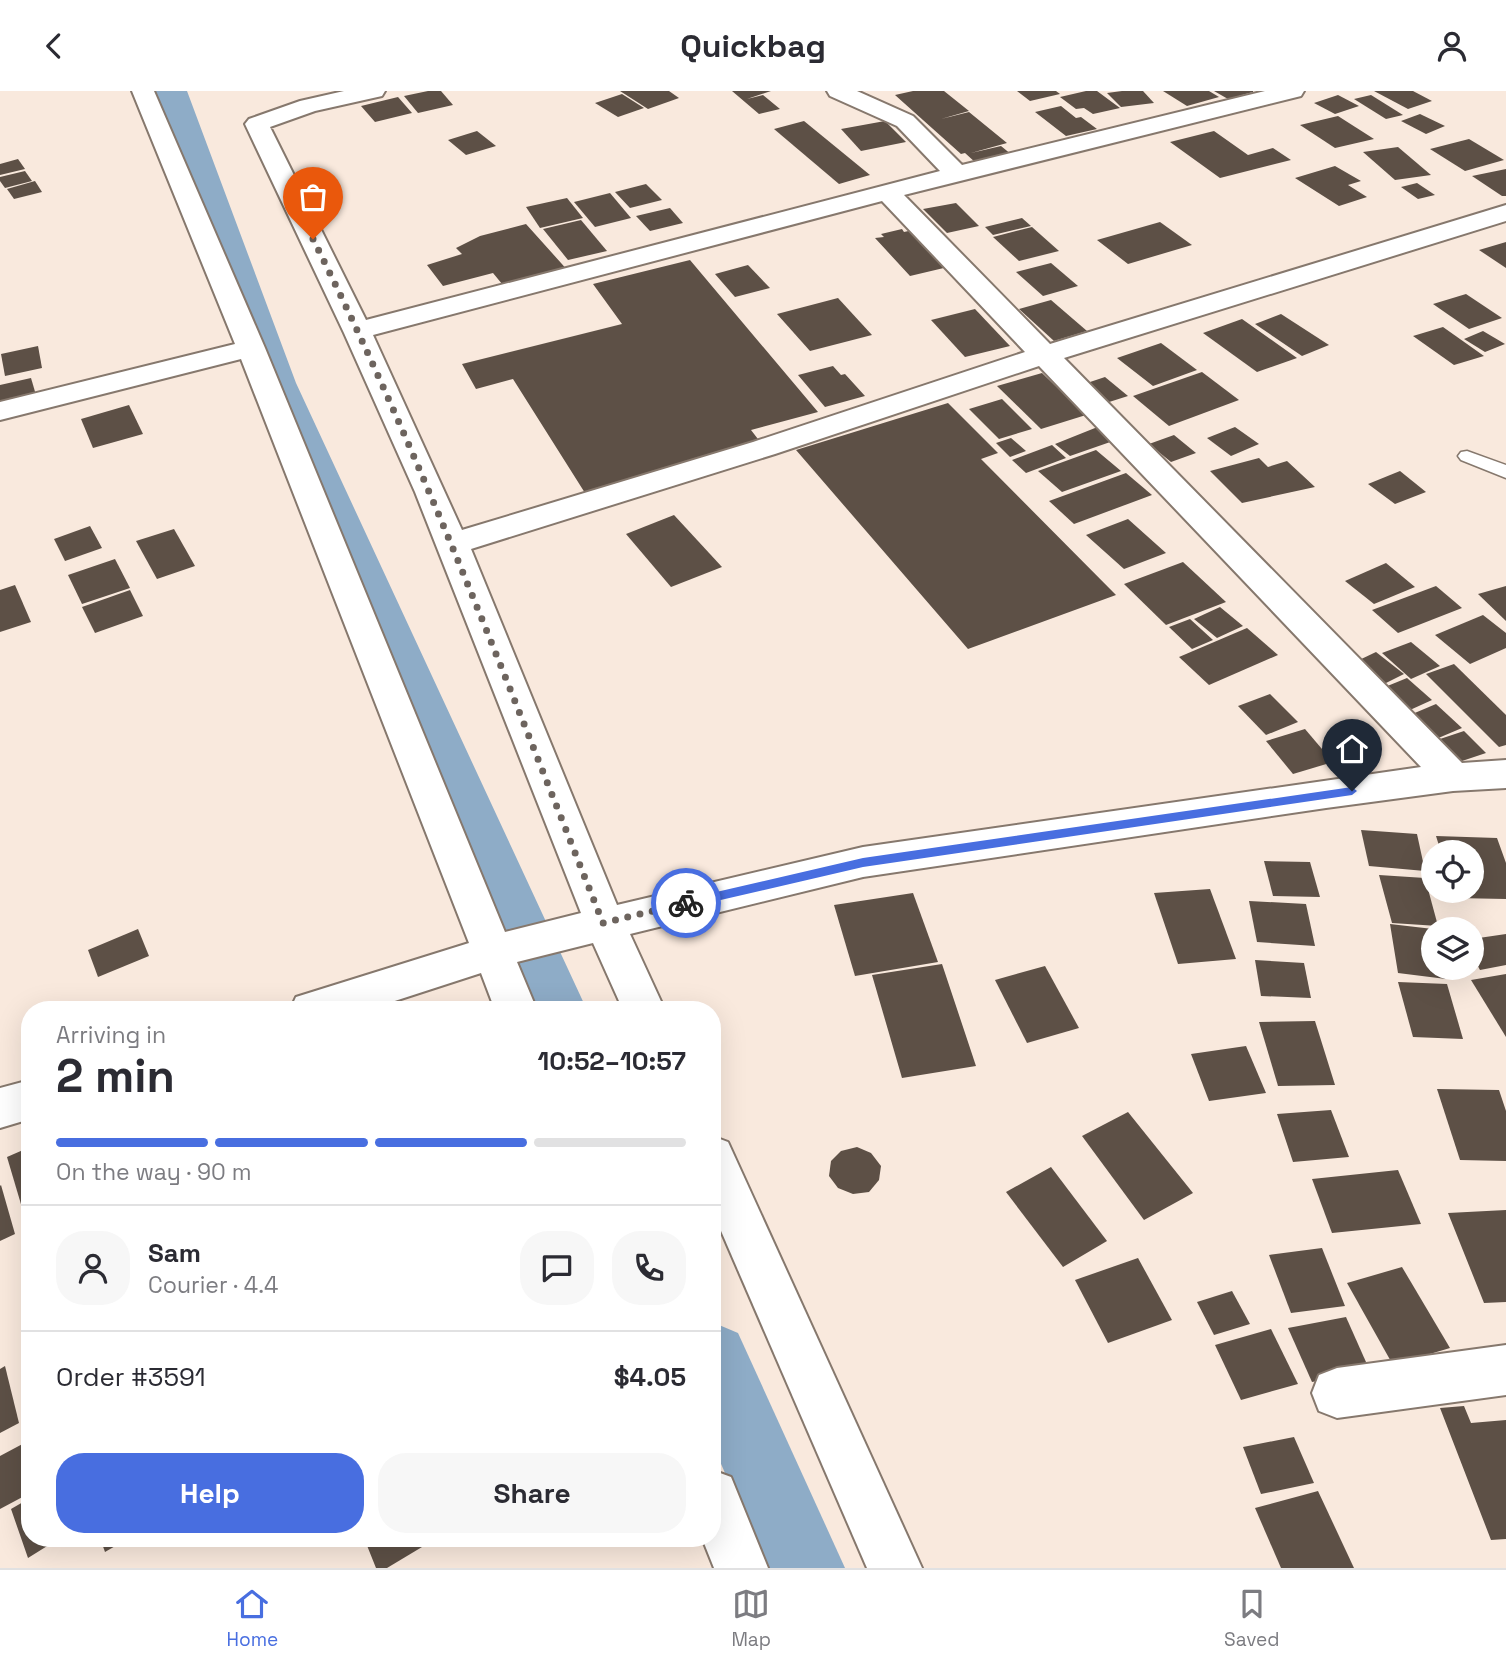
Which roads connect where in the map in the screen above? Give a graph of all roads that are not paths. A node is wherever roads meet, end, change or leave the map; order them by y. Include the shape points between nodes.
1 (143, 91) edge
2 (374, 91) edge
3 (838, 91) edge
4 (1293, 91) edge
5 (957, 174) junction
6 (887, 192) junction
7 (1506, 213) edge
8 (359, 330) junction
9 (251, 348) junction
10 (1043, 355) junction
11 (0, 411) edge
12 (1467, 456) dead end
13 (1506, 471) edge
14 (452, 544) junction
15 (1506, 774) edge
16 (1453, 777) junction
17 (595, 925) junction
18 (505, 949) junction
19 (340, 1001) edge
20 (514, 1001) edge
21 (639, 1001) edge
22 (21, 1102) edge
23 (0, 1108) edge
24 (721, 1177) edge
25 (1506, 1370) edge
26 (1337, 1393) dead end
27 (721, 1518) edge
28 (741, 1568) edge
29 (895, 1568) edge

1 - 9 street
2 - 8 street via 257,124
3 - 5 street via 905,121
4 - 5 street
5 - 6 street
6 - 8 street
6 - 10 street
7 - 10 street
8 - 14 street
9 - 11 street
9 - 18 street
10 - 14 street via 764,448
10 - 16 street
12 - 13 lane
14 - 17 street
15 - 16 street
16 - 17 street via 863,862
17 - 18 street
17 - 21 street
18 - 19 street
18 - 20 street
22 - 23 street
24 - 29 street
25 - 26 street
27 - 28 street

